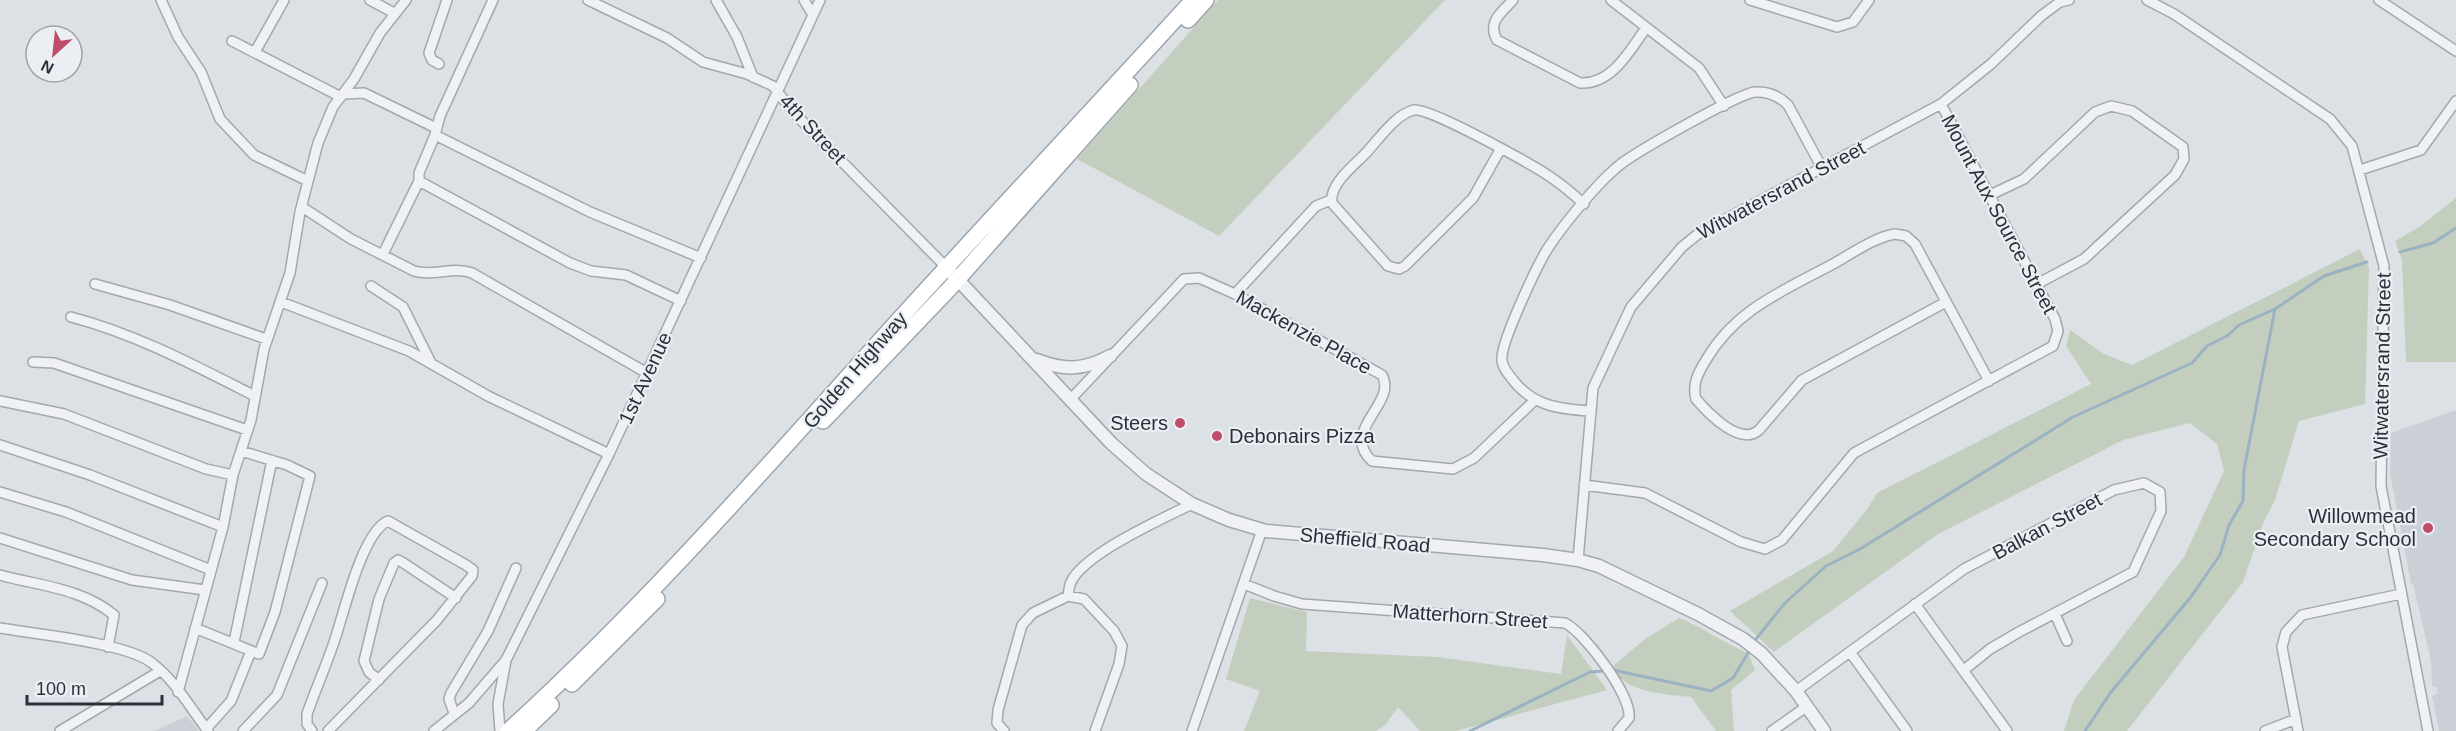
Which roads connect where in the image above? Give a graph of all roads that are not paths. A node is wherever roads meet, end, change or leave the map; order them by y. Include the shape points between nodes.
1 (161, 0) edge
2 (283, 0) edge
3 (370, 0) edge
4 (406, 0) edge
5 (447, 0) edge
6 (493, 0) edge
7 (588, 0) edge
8 (716, 0) edge
9 (804, 0) edge
10 (820, 0) edge
11 (1192, 0) edge
12 (1206, 0) edge
13 (1513, 0) edge
14 (1611, 0) edge
15 (1750, 0) edge
16 (1869, 0) edge
17 (2147, 0) edge
18 (2379, 0) edge
19 (2063, 1) edge
20 (394, 14) junction
21 (813, 15) junction
22 (1646, 28) junction
23 (232, 41) dead end
24 (2456, 51) edge
25 (255, 52) junction
26 (439, 64) dead end
27 (753, 77) junction
28 (779, 92) junction
29 (342, 95) junction
30 (2456, 100) edge
31 (1941, 104) junction
32 (1724, 106) junction
33 (435, 131) junction
34 (1500, 150) junction
35 (1822, 168) junction
36 (2360, 170) junction
37 (419, 181) junction
38 (308, 182) junction
39 (1990, 195) junction
40 (1332, 200) junction
41 (1584, 204) junction
42 (302, 207) junction
43 (383, 254) junction
44 (700, 258) junction
45 (946, 267) junction
46 (958, 279) junction
47 (94, 284) dead end
48 (2037, 284) junction
49 (371, 286) dead end
50 (1235, 294) junction
51 (681, 301) junction
52 (281, 302) junction
53 (1944, 303) junction
54 (71, 317) dead end
55 (267, 339) junction
56 (1110, 356) junction
57 (1033, 359) junction
58 (33, 362) dead end
59 (431, 363) junction
60 (647, 373) junction
61 (1989, 381) junction
62 (255, 396) junction
63 (1070, 400) junction
64 (1534, 400) junction
65 (0, 401) edge
66 (1590, 411) junction
67 (248, 430) junction
68 (0, 445) edge
69 (240, 451) junction
70 (609, 454) junction
71 (272, 460) junction
72 (233, 475) junction
73 (1584, 485) junction
74 (0, 492) edge
75 (1192, 504) junction
76 (223, 527) junction
77 (1262, 530) junction
78 (0, 538) edge
79 (1578, 560) junction
80 (516, 568) dead end
81 (211, 570) junction
82 (0, 575) edge
83 (322, 583) dead end
84 (1244, 584) junction
85 (205, 590) junction
86 (2401, 594) junction
87 (1068, 596) junction
88 (456, 598) junction
89 (1915, 604) junction
90 (2055, 614) junction
91 (0, 628) edge
92 (195, 628) junction
93 (2067, 641) dead end
94 (234, 642) junction
95 (108, 647) junction
96 (251, 651) junction
97 (1850, 652) junction
98 (506, 660) junction
99 (1964, 670) junction
100 (160, 671) junction
101 (379, 680) junction
102 (177, 692) junction
103 (1796, 692) junction
104 (1806, 707) junction
105 (454, 713) junction
106 (2296, 719) junction
107 (207, 730) edge
108 (60, 731) edge
109 (243, 731) edge
110 (312, 731) edge
111 (328, 731) edge
112 (434, 731) edge
113 (500, 731) edge
114 (508, 731) edge
115 (524, 731) edge
116 (1004, 731) edge
117 (1095, 731) edge
118 (1191, 731) edge
119 (1618, 731) edge
120 (1772, 731) edge
121 (1824, 731) edge
122 (1907, 731) edge
123 (2007, 731) edge
124 (2265, 731) edge
125 (2298, 731) edge
126 (2428, 731) edge

1 - 38 street via 178,37 201,72 220,119 254,155
2 - 25 street
3 - 20 street
4 - 20 street
5 - 26 street via 429,53
6 - 33 street
7 - 27 street, 4th Street via 667,38 703,62
8 - 27 street
9 - 21 street
10 - 21 street, 1st Avenue
11 - 45 main road, Golden Highway
12 - 46 main road, Golden Highway
13 - 22 street via 1494,20 1497,40 1581,83 1592,82 1614,69
14 - 22 street
15 - 16 street via 1837,27 1853,22
17 - 36 street, Witwatersrand Street via 2330,119 2349,138
18 - 24 street
19 - 31 street, Witwatersrand Street
20 - 29 street
21 - 28 street, 1st Avenue
22 - 32 street via 1699,68
23 - 25 street
25 - 29 street
27 - 28 street, 4th Street
28 - 44 street, 1st Avenue
28 - 45 street, 4th Street via 796,115
29 - 33 street via 364,93
29 - 38 street via 318,143
30 - 36 street via 2421,150
31 - 35 street, Witwatersrand Street
31 - 39 street, Mount Aux Source Street
32 - 35 street via 1753,92 1780,98 1788,105
32 - 41 street via 1625,160
33 - 37 street
33 - 44 street via 590,212
34 - 40 street via 1425,111 1413,110 1401,117 1348,171
34 - 40 street via 1473,198 1399,269 1388,266 1374,253
34 - 41 street via 1547,175
35 - 66 street, Witwatersrand Street via 1698,234 1682,247 1631,307 1593,388
36 - 86 street, Witwatersrand Street via 2384,266 2379,467
37 - 43 street
37 - 51 street via 577,266 626,276
38 - 42 street
39 - 48 street, Mount Aux Source Street
39 - 48 street via 2024,179 2095,112 2111,106 2132,111 2182,147 2184,159 2175,175 2084,259
40 - 50 street via 1316,206
41 - 64 street via 1546,251 1502,348 1505,368 1517,386
42 - 43 street via 327,225
42 - 52 street
43 - 60 street via 419,272 452,269 472,273
44 - 51 street, 1st Avenue
45 - 46 street, Sheffield Road
45 - 114 main road, Golden Highway via 684,559
46 - 57 street, Sheffield Road
46 - 115 main road, Golden Highway via 691,565
47 - 55 street via 170,305
48 - 61 street, Mount Aux Source Street via 2055,319 2055,343
49 - 59 street via 403,308
50 - 56 street, Mackenzie Place via 1199,278 1184,279
50 - 64 street, Mackenzie Place via 1382,375 1384,392 1362,441 1372,461 1454,469 1474,458
51 - 60 street, 1st Avenue
52 - 55 street
52 - 59 street
53 - 53 street via 1915,244 1906,236 1890,234 1739,318 1703,364 1695,381 1696,399 1737,434 1752,435 1802,380
53 - 61 street
54 - 62 street via 155,347
55 - 62 street
56 - 57 street via 1087,367 1067,370
56 - 63 street, Mackenzie Place
57 - 63 street, Sheffield Road
58 - 67 street via 54,363
59 - 70 street via 488,396
60 - 70 street, 1st Avenue
61 - 73 street, Mount Aux Source Street via 1854,453 1782,540 1765,549 1749,545 1645,493
62 - 67 street
63 - 75 street, Sheffield Road via 1146,474
64 - 66 street via 1551,407
65 - 72 street via 64,414 206,469
66 - 73 street, Witwatersrand Street
67 - 69 street
68 - 76 street
69 - 71 street
69 - 72 street
70 - 98 street, 1st Avenue
71 - 94 street
71 - 96 street via 310,476 275,612 262,650 259,654
72 - 76 street
73 - 79 street, Witwatersrand Street
74 - 81 street via 66,512
75 - 77 street, Sheffield Road
75 - 87 street via 1086,563 1070,582
76 - 81 street
77 - 79 street, Sheffield Road
77 - 84 street
78 - 85 street via 132,580
79 - 103 street, Sheffield Road via 1625,578 1728,630 1762,654
80 - 105 street via 488,631 451,693
81 - 85 street
82 - 95 street via 93,600 114,615
83 - 109 street via 277,695
84 - 118 street
84 - 119 street, Matterhorn Street via 1302,604 1565,624 1576,629 1628,701 1629,718
85 - 92 street
86 - 106 street via 2302,615 2290,627 2282,647
86 - 126 street, Witwatersrand Street
87 - 116 street via 1034,613 1022,625 998,710 997,723
87 - 117 street via 1084,599 1118,636 1122,646
88 - 101 street
88 - 101 street via 396,561 379,599 364,662
88 - 110 street via 473,570 397,525 384,522 354,573 335,640 307,714
89 - 90 street, Balkan Street via 1964,569 2114,490 2144,483 2156,488 2162,498 2161,511 2133,572
89 - 97 street, Balkan Street
89 - 99 street
90 - 93 street
90 - 99 street, Balkan Street via 1990,649
91 - 95 street
92 - 94 street
92 - 102 street
94 - 96 street
95 - 100 street via 142,657
96 - 107 street via 231,701
97 - 103 street, Balkan Street
97 - 122 street
98 - 105 street, 1st Avenue via 468,704
98 - 113 street via 498,704
99 - 123 street
100 - 102 street
100 - 108 street
101 - 111 street
102 - 107 street
103 - 104 street, Sheffield Road
104 - 120 street
104 - 121 street, Sheffield Road
105 - 112 street, 1st Avenue
106 - 124 street
106 - 125 street

